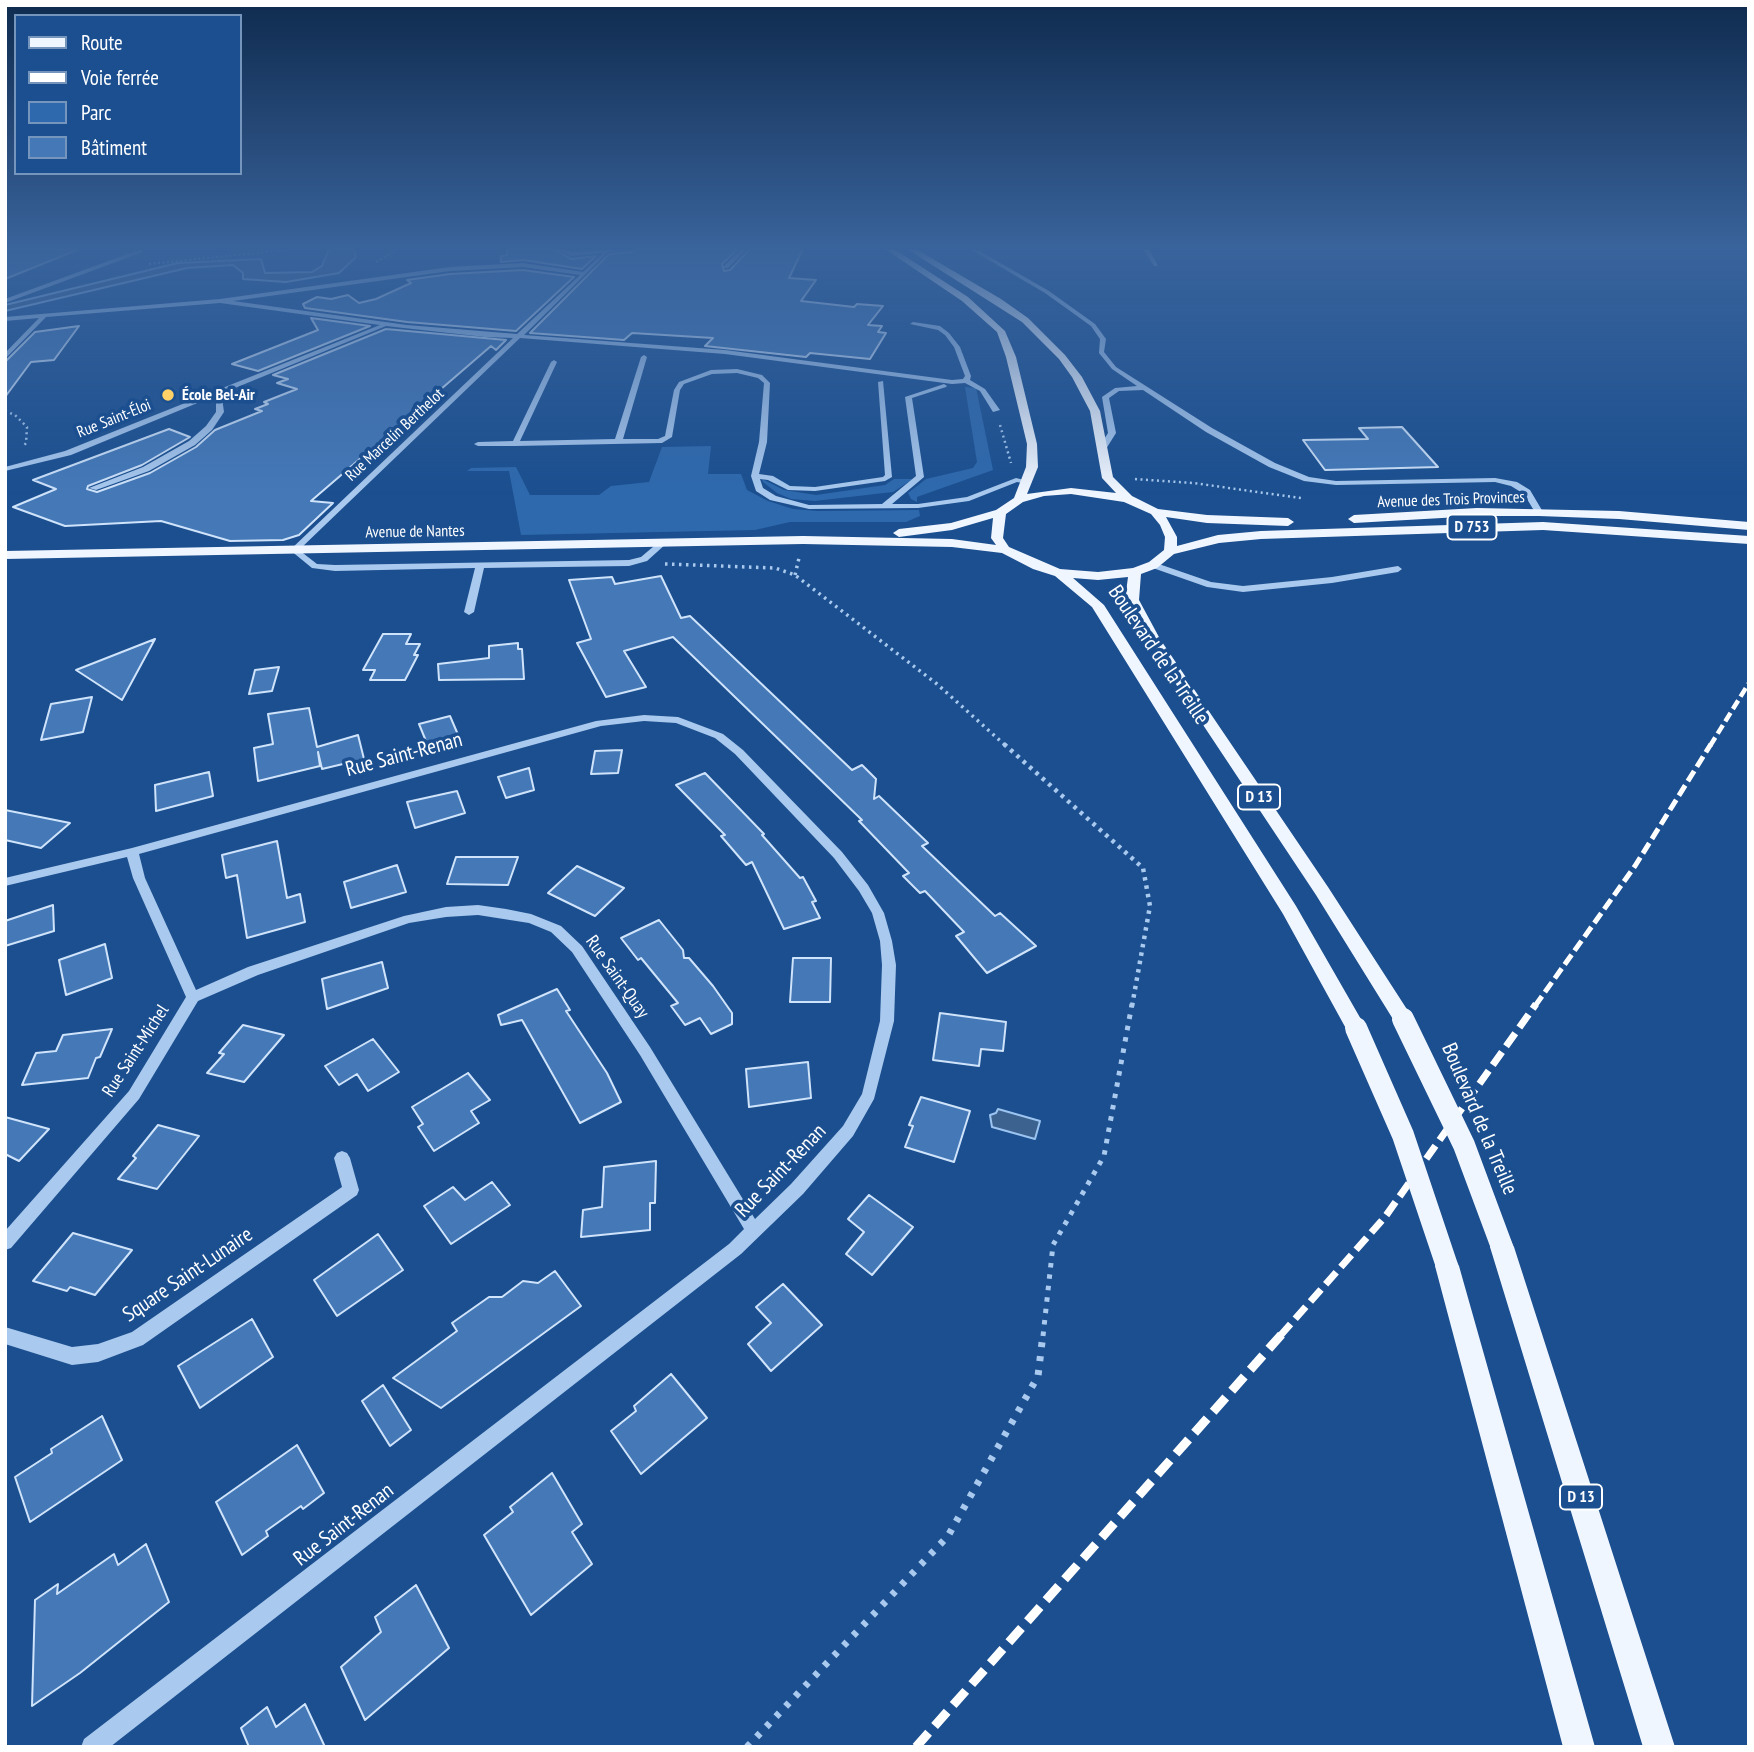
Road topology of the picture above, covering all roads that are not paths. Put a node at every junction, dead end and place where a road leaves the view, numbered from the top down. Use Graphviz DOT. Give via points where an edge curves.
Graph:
graph roads {
  1 [pos="30,331"];
  2 [pos="372,331"];
  3 [pos="450,331"];
  4 [pos="526,331"];
  5 [pos="943,331"];
  6 [pos="1001,331"];
  7 [pos="1036,331"];
  8 [pos="1097,331"];
  9 [pos="520,337"];
  10 [pos="5,357"];
  11 [pos="644,357"];
  12 [pos="555,362"];
  13 [pos="966,381"];
  14 [pos="881,382"];
  15 [pos="944,386"];
  16 [pos="1143,388"];
  17 [pos="212,395"];
  18 [pos="996,410"];
  19 [pos="618,442"];
  20 [pos="478,444"];
  21 [pos="514,444"];
  22 [pos="1103,447"];
  23 [pos="5,469"];
  24 [pos="755,476"];
  25 [pos="1028,482"];
  26 [pos="93,488"];
  27 [pos="1128,499"];
  28 [pos="1019,500"];
  29 [pos="884,506"];
  30 [pos="1000,512"];
  31 [pos="1155,512"];
  32 [pos="1539,512"];
  33 [pos="1749,526"];
  34 [pos="826,540"];
  35 [pos="1749,540"];
  36 [pos="663,543"];
  37 [pos="295,550"];
  38 [pos="1005,550"];
  39 [pos="1170,551"];
  40 [pos="5,555"];
  41 [pos="480,565"];
  42 [pos="1153,565"];
  43 [pos="1398,569"];
  44 [pos="1135,572"];
  45 [pos="1059,573"];
  46 [pos="469,612"];
  47 [pos="132,852"];
  48 [pos="5,882"];
  49 [pos="193,998"];
  50 [pos="342,1158"];
  51 [pos="754,1231"];
  52 [pos="5,1243"];
  53 [pos="5,1335"];
  54 [pos="92,1747"];
  55 [pos="1579,1747"];
  56 [pos="1659,1747"];
  1 -- 10 [label="street"];
  2 -- 17 [label="street, Rue Saint-Éloi"];
  3 -- 9 [label="street"];
  4 -- 9 [label="street, Rue Marcelin Berthelot"];
  5 -- 13 [label="street" via="957,347"];
  6 -- 25 [label="main road" via="1032,444"];
  7 -- 22 [label="main road" via="1077,377 1095,411"];
  8 -- 16 [label="street" via="1103,339 1101,352 1114,368"];
  9 -- 13 [label="street" via="714,351"];
  9 -- 37 [label="street, Rue Marcelin Berthelot"];
  11 -- 19 [label="street"];
  12 -- 21 [label="street"];
  13 -- 18 [label="street" via="983,390"];
  14 -- 24 [label="street" via="890,475 885,479 814,489 788,488"];
  15 -- 29 [label="street" via="908,397 920,477"];
  16 -- 22 [label="street" via="1117,389 1105,397 1112,433"];
  16 -- 32 [label="street" via="1272,465 1307,479 1336,483 1495,480 1527,492"];
  17 -- 23 [label="street, Rue Saint-Éloi" via="68,453"];
  17 -- 26 [label="street" via="219,398 220,412 192,443 146,469"];
  19 -- 21 [label="street"];
  19 -- 24 [label="street" via="668,437 683,381 711,372 749,372 767,383 763,442"];
  20 -- 21 [label="street"];
  22 -- 27 [label="main road" via="1108,478"];
  24 -- 29 [label="street" via="759,489 792,503"];
  25 -- 28 [label="main road"];
  25 -- 29 [label="street" via="1016,480 956,502"];
  27 -- 28 [label="main road" via="1071,491"];
  27 -- 31 [label="main road, Avenue des Trois Provinces"];
  28 -- 30 [label="main road, Avenue de Nantes"];
  30 -- 34 [label="main road, Avenue de Nantes" via="952,526"];
  30 -- 38 [label="main road" via="997,538"];
  31 -- 32 [label="main road, Avenue des Trois Provinces / D 753" via="1274,523"];
  31 -- 39 [label="main road" via="1171,537"];
  32 -- 33 [label="main road, Avenue des Trois Provinces / D 753"];
  34 -- 36 [label="main road, Avenue de Nantes"];
  34 -- 38 [label="main road, Avenue de Nantes" via="952,543"];
  35 -- 39 [label="main road, Avenue des Trois Provinces / D 753" via="1590,527 1489,526 1261,535 1218,539"];
  36 -- 37 [label="main road, Avenue de Nantes"];
  36 -- 41 [label="street" via="644,559 629,563"];
  37 -- 40 [label="main road, Avenue de Nantes"];
  37 -- 41 [label="street" via="315,566 335,568"];
  38 -- 45 [label="main road, Avenue de Nantes"];
  39 -- 42 [label="main road"];
  41 -- 46 [label="street"];
  42 -- 43 [label="street" via="1210,585 1243,589"];
  42 -- 44 [label="main road"];
  44 -- 45 [label="main road" via="1098,576"];
  44 -- 56 [label="main road, Boulevard de la Treille / D 13, bridge" via="1132,600 1153,639 1403,1019 1464,1145 1502,1247"];
  45 -- 55 [label="main road, Boulevard de la Treille / D 13, bridge" via="1097,606 1116,635 1296,921 1356,1028 1403,1135 1447,1266"];
  47 -- 48 [label="street, Rue Saint-Renan"];
  47 -- 49 [label="street, Rue Saint-Michel" via="139,878"];
  47 -- 51 [label="street, Rue Saint-Renan" via="600,723 678,720 719,736 761,773 864,888 878,913 889,965 887,1021 869,1095 822,1162"];
  49 -- 51 [label="street, Rue Saint-Quay" via="253,971 408,919 478,909 556,929 577,949 645,1051"];
  49 -- 52 [label="street, Rue Saint-Michel" via="134,1095"];
  50 -- 53 [label="street, Square Saint-Lunaire" via="351,1190 137,1339 98,1353 72,1356"];
  51 -- 54 [label="street, Rue Saint-Renan"];
}
